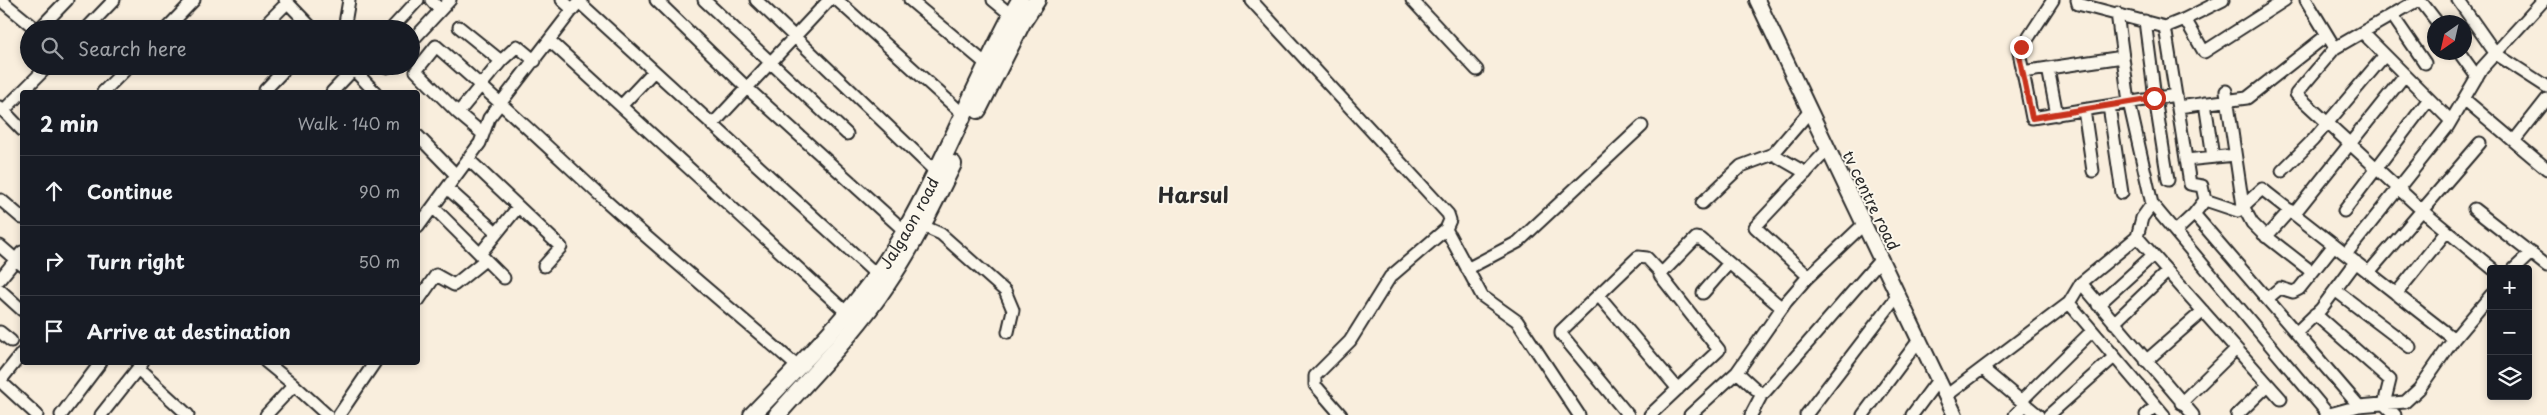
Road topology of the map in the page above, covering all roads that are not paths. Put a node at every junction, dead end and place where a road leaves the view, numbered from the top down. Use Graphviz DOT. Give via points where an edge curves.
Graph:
graph roads {
  1 [pos="114,0"];
  2 [pos="349,0"];
  3 [pos="360,0"];
  4 [pos="418,0"];
  5 [pos="431,0"];
  6 [pos="450,0"];
  7 [pos="562,0"];
  8 [pos="656,0"];
  9 [pos="704,0"];
  10 [pos="756,0"];
  11 [pos="829,0"];
  12 [pos="837,0"];
  13 [pos="910,0"];
  14 [pos="993,0"];
  15 [pos="1020,0"];
  16 [pos="1037,0"];
  17 [pos="1251,0"];
  18 [pos="1412,0"];
  19 [pos="1757,0"];
  20 [pos="2052,0"];
  21 [pos="2077,0"];
  22 [pos="2223,0"];
  23 [pos="2285,0"];
  24 [pos="2306,0"];
  25 [pos="2419,0"];
  26 [pos="2458,0"];
  27 [pos="2544,0"];
  28 [pos="190,1"];
  29 [pos="286,1"];
  30 [pos="60,2"];
  31 [pos="3,3"];
  32 [pos="577,4"];
  33 [pos="440,10"];
  34 [pos="347,12"];
  35 [pos="2117,13"];
  36 [pos="2392,15"];
  37 [pos="2431,15"];
  38 [pos="2185,19"];
  39 [pos="25,20"];
  40 [pos="45,20"];
  41 [pos="95,20"];
  42 [pos="174,20"];
  43 [pos="269,20"];
  44 [pos="304,20"];
  45 [pos="346,20"];
  46 [pos="399,20"];
  47 [pos="1017,20"];
  48 [pos="2146,21"];
  49 [pos="459,27"];
  50 [pos="2165,27"];
  51 [pos="420,32"];
  52 [pos="2363,32"];
  53 [pos="2327,35"];
  54 [pos="794,36"];
  55 [pos="550,41"];
  56 [pos="2336,48"];
  57 [pos="2496,54"];
  58 [pos="2385,56"];
  59 [pos="2123,57"];
  60 [pos="2465,60"];
  61 [pos="502,61"];
  62 [pos="535,61"];
  63 [pos="2426,62"];
  64 [pos="769,64"];
  65 [pos="420,66"];
  66 [pos="2048,68"];
  67 [pos="992,69"];
  68 [pos="1477,70"];
  69 [pos="654,71"];
  70 [pos="2022,72"];
  71 [pos="38,75"];
  72 [pos="120,75"];
  73 [pos="279,75"];
  74 [pos="345,75"];
  75 [pos="358,75"];
  76 [pos="420,75"];
  77 [pos="2404,76"];
  78 [pos="2477,77"];
  79 [pos="482,86"];
  80 [pos="2547,87"];
  81 [pos="747,88"];
  82 [pos="22,90"];
  83 [pos="105,90"];
  84 [pos="265,90"];
  85 [pos="334,90"];
  86 [pos="373,90"];
  87 [pos="20,92"];
  88 [pos="2176,95"];
  89 [pos="2227,95"];
  90 [pos="2154,98"];
  91 [pos="2429,99"];
  92 [pos="2464,99"];
  93 [pos="2547,100"];
  94 [pos="502,102"];
  95 [pos="2129,102"];
  96 [pos="2205,103"];
  97 [pos="621,106"];
  98 [pos="2109,106"];
  99 [pos="2178,107"];
  100 [pos="2,109"];
  101 [pos="2084,110"];
  102 [pos="1810,111"];
  103 [pos="458,113"];
  104 [pos="964,115"];
  105 [pos="2056,115"];
  106 [pos="2451,121"];
  107 [pos="2327,122"];
  108 [pos="712,125"];
  109 [pos="1642,126"];
  110 [pos="20,128"];
  111 [pos="483,134"];
  112 [pos="847,134"];
  113 [pos="420,138"];
  114 [pos="2514,141"];
  115 [pos="2480,143"];
  116 [pos="2350,144"];
  117 [pos="1828,149"];
  118 [pos="1773,154"];
  119 [pos="2236,155"];
  120 [pos="2213,157"];
  121 [pos="468,159"];
  122 [pos="2186,160"];
  123 [pos="2377,169"];
  124 [pos="2547,169"];
  125 [pos="2282,171"];
  126 [pos="936,172"];
  127 [pos="1806,172"];
  128 [pos="2093,172"];
  129 [pos="456,175"];
  130 [pos="2168,180"];
  131 [pos="447,188"];
  132 [pos="2398,188"];
  133 [pos="2122,193"];
  134 [pos="0,200"];
  135 [pos="2205,200"];
  136 [pos="1702,203"];
  137 [pos="2152,204"];
  138 [pos="518,206"];
  139 [pos="2243,206"];
  140 [pos="433,207"];
  141 [pos="2474,208"];
  142 [pos="2422,210"];
  143 [pos="2344,211"];
  144 [pos="2292,212"];
  145 [pos="2194,214"];
  146 [pos="20,216"];
  147 [pos="420,224"];
  148 [pos="1864,224"];
  149 [pos="1446,229"];
  150 [pos="2176,231"];
  151 [pos="2447,231"];
  152 [pos="497,233"];
  153 [pos="914,233"];
  154 [pos="2266,236"];
  155 [pos="2137,238"];
  156 [pos="2334,245"];
  157 [pos="0,246"];
  158 [pos="2531,253"];
  159 [pos="2346,254"];
  160 [pos="2152,256"];
  161 [pos="483,257"];
  162 [pos="20,259"];
  163 [pos="1881,259"];
  164 [pos="2356,262"];
  165 [pos="1729,263"];
  166 [pos="2488,265"];
  167 [pos="2518,265"];
  168 [pos="544,266"];
  169 [pos="2547,266"];
  170 [pos="1468,269"];
  171 [pos="2167,272"];
  172 [pos="2312,272"];
  173 [pos="2369,272"];
  174 [pos="1661,273"];
  175 [pos="877,276"];
  176 [pos="1808,276"];
  177 [pos="504,278"];
  178 [pos="0,279"];
  179 [pos="2080,283"];
  180 [pos="0,290"];
  181 [pos="2335,290"];
  182 [pos="1703,293"];
  183 [pos="2396,294"];
  184 [pos="1898,295"];
  185 [pos="1599,296"];
  186 [pos="2268,298"];
  187 [pos="420,299"];
  188 [pos="2487,300"];
  189 [pos="2069,303"];
  190 [pos="2098,305"];
  191 [pos="20,308"];
  192 [pos="1782,308"];
  193 [pos="2203,311"];
  194 [pos="846,312"];
  195 [pos="2315,314"];
  196 [pos="2114,323"];
  197 [pos="2092,331"];
  198 [pos="0,332"];
  199 [pos="1008,332"];
  200 [pos="2297,332"];
  201 [pos="2454,339"];
  202 [pos="1919,340"];
  203 [pos="11,341"];
  204 [pos="2410,346"];
  205 [pos="2236,349"];
  206 [pos="20,356"];
  207 [pos="2114,356"];
  208 [pos="2146,361"];
  209 [pos="99,365"];
  210 [pos="270,365"];
  211 [pos="373,365"];
  212 [pos="140,366"];
  213 [pos="798,367"];
  214 [pos="1982,369"];
  215 [pos="1737,372"];
  216 [pos="1938,380"];
  217 [pos="0,381"];
  218 [pos="294,385"];
  219 [pos="2268,385"];
  220 [pos="1678,388"];
  221 [pos="1762,394"];
  222 [pos="1946,396"];
  223 [pos="2281,400"];
  224 [pos="2023,403"];
  225 [pos="2181,403"];
  226 [pos="2384,404"];
  227 [pos="2359,406"];
  228 [pos="2160,410"];
  229 [pos="2349,413"];
  230 [pos="2327,414"];
  231 [pos="37,415"];
  232 [pos="61,415"];
  233 [pos="101,415"];
  234 [pos="188,415"];
  235 [pos="266,415"];
  236 [pos="327,415"];
  237 [pos="339,415"];
  238 [pos="752,415"];
  239 [pos="777,415"];
  240 [pos="1341,415"];
  241 [pos="1579,415"];
  242 [pos="1628,415"];
  243 [pos="1650,415"];
  244 [pos="1690,415"];
  245 [pos="1751,415"];
  246 [pos="1806,415"];
  247 [pos="1863,415"];
  248 [pos="1912,415"];
  249 [pos="1954,415"];
  250 [pos="2014,415"];
  251 [pos="2038,415"];
  252 [pos="2049,415"];
  253 [pos="2146,415"];
  254 [pos="2193,415"];
  255 [pos="2237,415"];
  256 [pos="2396,415"];
  1 -- 41 [label="street"];
  2 -- 34 [label="street"];
  3 -- 34 [label="street"];
  4 -- 46 [label="street"];
  5 -- 33 [label="street"];
  6 -- 33 [label="street"];
  7 -- 32 [label="street"];
  8 -- 81 [label="street"];
  9 -- 64 [label="street"];
  10 -- 54 [label="street"];
  11 -- 54 [label="street"];
  12 -- 104 [label="street"];
  13 -- 67 [label="street"];
  14 -- 47 [label="street"];
  15 -- 47 [label="highway, Jalgaon road"];
  16 -- 47 [label="highway, Jalgaon road"];
  17 -- 149 [label="street" via="1448,214 1450,220"];
  18 -- 68 [label="street"];
  19 -- 102 [label="main road, tv centre road"];
  20 -- 70 [label="street" via="2021,47"];
  21 -- 35 [label="street" via="2078,4"];
  22 -- 38 [label="street"];
  23 -- 38 [label="street" via="2204,52"];
  24 -- 53 [label="street"];
  25 -- 36 [label="street"];
  25 -- 37 [label="street"];
  26 -- 57 [label="street"];
  27 -- 57 [label="street"];
  28 -- 42 [label="street"];
  29 -- 43 [label="street"];
  29 -- 44 [label="street"];
  30 -- 40 [label="street"];
  31 -- 39 [label="street"];
  32 -- 55 [label="street"];
  32 -- 69 [label="street"];
  33 -- 51 [label="street"];
  34 -- 45 [label="street"];
  35 -- 48 [label="street"];
  35 -- 59 [label="street"];
  36 -- 52 [label="street"];
  36 -- 63 [label="street"];
  38 -- 50 [label="street"];
  47 -- 67 [label="highway, Jalgaon road"];
  48 -- 50 [label="street"];
  48 -- 90 [label="street"];
  49 -- 61 [label="street"];
  50 -- 88 [label="street"];
  52 -- 56 [label="street"];
  52 -- 58 [label="street"];
  53 -- 56 [label="street"];
  53 -- 89 [label="street" via="2247,98"];
  54 -- 64 [label="street"];
  54 -- 126 [label="street"];
  55 -- 62 [label="street"];
  55 -- 97 [label="street"];
  56 -- 107 [label="street" via="2296,94"];
  57 -- 78 [label="street"];
  57 -- 80 [label="street"];
  58 -- 77 [label="street"];
  58 -- 107 [label="street"];
  59 -- 66 [label="street"];
  59 -- 95 [label="street"];
  60 -- 78 [label="street"];
  61 -- 62 [label="street" via="517,46"];
  61 -- 79 [label="street"];
  62 -- 94 [label="street"];
  64 -- 81 [label="street"];
  64 -- 112 [label="street"];
  65 -- 79 [label="street" via="436,46"];
  66 -- 70 [label="street"];
  66 -- 105 [label="street"];
  67 -- 104 [label="highway, Jalgaon road"];
  67 -- 153 [label="highway, Jalgaon road"];
  69 -- 97 [label="street"];
  69 -- 108 [label="street"];
  70 -- 105 [label="street" via="2032,118"];
  71 -- 82 [label="street"];
  72 -- 83 [label="street"];
  73 -- 84 [label="street"];
  74 -- 85 [label="street"];
  75 -- 86 [label="street"];
  76 -- 103 [label="street"];
  77 -- 91 [label="street"];
  77 -- 116 [label="street"];
  78 -- 92 [label="street"];
  79 -- 94 [label="street"];
  79 -- 103 [label="street"];
  81 -- 108 [label="street"];
  81 -- 153 [label="street"];
  87 -- 100 [label="street"];
  88 -- 90 [label="street"];
  88 -- 99 [label="street"];
  89 -- 96 [label="street"];
  89 -- 119 [label="street"];
  90 -- 95 [label="street"];
  90 -- 130 [label="street"];
  91 -- 106 [label="street"];
  91 -- 123 [label="street"];
  92 -- 106 [label="street"];
  92 -- 114 [label="street"];
  93 -- 114 [label="street"];
  94 -- 111 [label="street" via="489,118"];
  94 -- 213 [label="street" via="606,200"];
  95 -- 98 [label="street"];
  95 -- 137 [label="street"];
  96 -- 99 [label="street"];
  96 -- 120 [label="street"];
  97 -- 194 [label="street"];
  98 -- 101 [label="street"];
  98 -- 133 [label="street"];
  99 -- 122 [label="street"];
  100 -- 110 [label="street"];
  101 -- 105 [label="street"];
  101 -- 128 [label="street"];
  102 -- 117 [label="main road, tv centre road"];
  102 -- 118 [label="street"];
  103 -- 111 [label="street"];
  104 -- 126 [label="highway, Jalgaon road"];
  106 -- 132 [label="street"];
  107 -- 116 [label="street"];
  107 -- 125 [label="street"];
  108 -- 175 [label="street"];
  109 -- 170 [label="street" via="1518,242"];
  111 -- 121 [label="street"];
  113 -- 129 [label="street"];
  114 -- 124 [label="street"];
  115 -- 142 [label="street"];
  116 -- 123 [label="street"];
  116 -- 144 [label="street"];
  117 -- 127 [label="street"];
  117 -- 148 [label="main road, tv centre road"];
  118 -- 127 [label="street"];
  118 -- 136 [label="street" via="1741,166"];
  119 -- 120 [label="street"];
  119 -- 139 [label="street"];
  120 -- 122 [label="street"];
  121 -- 129 [label="street"];
  121 -- 138 [label="street"];
  122 -- 135 [label="street" via="2190,184 2202,186"];
  123 -- 132 [label="street"];
  123 -- 143 [label="street"];
  126 -- 153 [label="highway, Jalgaon road"];
  127 -- 176 [label="street" via="1755,227"];
  129 -- 131 [label="street"];
  131 -- 140 [label="street"];
  131 -- 152 [label="street"];
  132 -- 142 [label="street"];
  132 -- 159 [label="street"];
  134 -- 146 [label="street"];
  135 -- 139 [label="street" via="2238,211"];
  135 -- 145 [label="street"];
  137 -- 150 [label="street"];
  137 -- 155 [label="street" via="2142,218"];
  138 -- 152 [label="street"];
  138 -- 168 [label="street" via="561,247"];
  139 -- 144 [label="street" via="2262,189"];
  139 -- 154 [label="street" via="2252,223"];
  140 -- 147 [label="street"];
  140 -- 161 [label="street"];
  141 -- 158 [label="street"];
  142 -- 151 [label="street"];
  142 -- 173 [label="street"];
  144 -- 154 [label="street"];
  144 -- 156 [label="street"];
  145 -- 150 [label="street"];
  145 -- 186 [label="street"];
  148 -- 163 [label="main road, tv centre road"];
  148 -- 176 [label="street"];
  149 -- 170 [label="street"];
  149 -- 240 [label="street" via="1390,277 1350,341 1315,376 1315,385"];
  150 -- 230 [label="street"];
  151 -- 166 [label="street"];
  151 -- 183 [label="street"];
  152 -- 161 [label="street"];
  153 -- 175 [label="highway, Jalgaon road"];
  153 -- 199 [label="street" via="940,234 1005,291 1013,310"];
  153 -- 239 [label="highway, Jalgaon road" via="887,285"];
  154 -- 172 [label="street"];
  155 -- 160 [label="street"];
  155 -- 179 [label="street"];
  156 -- 159 [label="street"];
  156 -- 172 [label="street"];
  157 -- 162 [label="street"];
  158 -- 167 [label="street"];
  158 -- 169 [label="street"];
  159 -- 164 [label="street"];
  160 -- 171 [label="street"];
  160 -- 190 [label="street"];
  161 -- 177 [label="street"];
  161 -- 187 [label="street" via="454,285 436,275"];
  162 -- 178 [label="street"];
  163 -- 184 [label="main road, tv centre road"];
  163 -- 221 [label="street"];
  164 -- 173 [label="street"];
  164 -- 181 [label="street"];
  165 -- 174 [label="street" via="1696,238"];
  165 -- 182 [label="street"];
  165 -- 192 [label="street"];
  170 -- 241 [label="street" via="1482,296 1517,321"];
  171 -- 193 [label="street"];
  171 -- 196 [label="street"];
  172 -- 186 [label="street" via="2296,291 2280,288"];
  173 -- 183 [label="street"];
  174 -- 185 [label="street" via="1647,258 1640,256"];
  174 -- 220 [label="street" via="1719,350"];
  175 -- 194 [label="highway, Jalgaon road"];
  176 -- 192 [label="street"];
  179 -- 189 [label="street"];
  179 -- 190 [label="street"];
  180 -- 191 [label="street"];
  181 -- 195 [label="street"];
  181 -- 204 [label="street"];
  183 -- 201 [label="street"];
  184 -- 202 [label="main road, tv centre road"];
  184 -- 246 [label="street"];
  185 -- 220 [label="street"];
  185 -- 242 [label="street" via="1563,328 1561,334"];
  186 -- 200 [label="street"];
  188 -- 201 [label="street"];
  189 -- 197 [label="street"];
  189 -- 214 [label="street"];
  190 -- 196 [label="street"];
  192 -- 215 [label="street"];
  193 -- 205 [label="street"];
  193 -- 208 [label="street"];
  194 -- 213 [label="highway, Jalgaon road"];
  195 -- 200 [label="street"];
  195 -- 226 [label="street" via="2390,380"];
  196 -- 208 [label="street"];
  197 -- 207 [label="street"];
  197 -- 224 [label="street"];
  198 -- 203 [label="street"];
  200 -- 227 [label="street"];
  201 -- 226 [label="street" via="2419,389 2405,402"];
  202 -- 216 [label="main road, tv centre road"];
  202 -- 247 [label="street"];
  205 -- 219 [label="street"];
  205 -- 225 [label="street"];
  206 -- 217 [label="street"];
  207 -- 228 [label="street"];
  207 -- 252 [label="street"];
  208 -- 225 [label="street"];
  209 -- 232 [label="street"];
  210 -- 218 [label="street"];
  211 -- 237 [label="street"];
  212 -- 233 [label="street"];
  212 -- 234 [label="street"];
  213 -- 238 [label="highway, Jalgaon road"];
  214 -- 222 [label="street"];
  214 -- 224 [label="street"];
  215 -- 221 [label="street"];
  215 -- 244 [label="street"];
  216 -- 222 [label="main road, tv centre road"];
  216 -- 248 [label="street"];
  217 -- 231 [label="street"];
  218 -- 235 [label="street"];
  218 -- 236 [label="street"];
  219 -- 223 [label="street"];
  219 -- 255 [label="street"];
  220 -- 243 [label="street"];
  221 -- 245 [label="street"];
  222 -- 249 [label="main road, tv centre road"];
  224 -- 250 [label="street"];
  224 -- 251 [label="street"];
  225 -- 254 [label="street"];
  226 -- 227 [label="street"];
  226 -- 256 [label="street"];
  227 -- 229 [label="street"];
  228 -- 253 [label="street"];
  229 -- 230 [label="street"];
}
